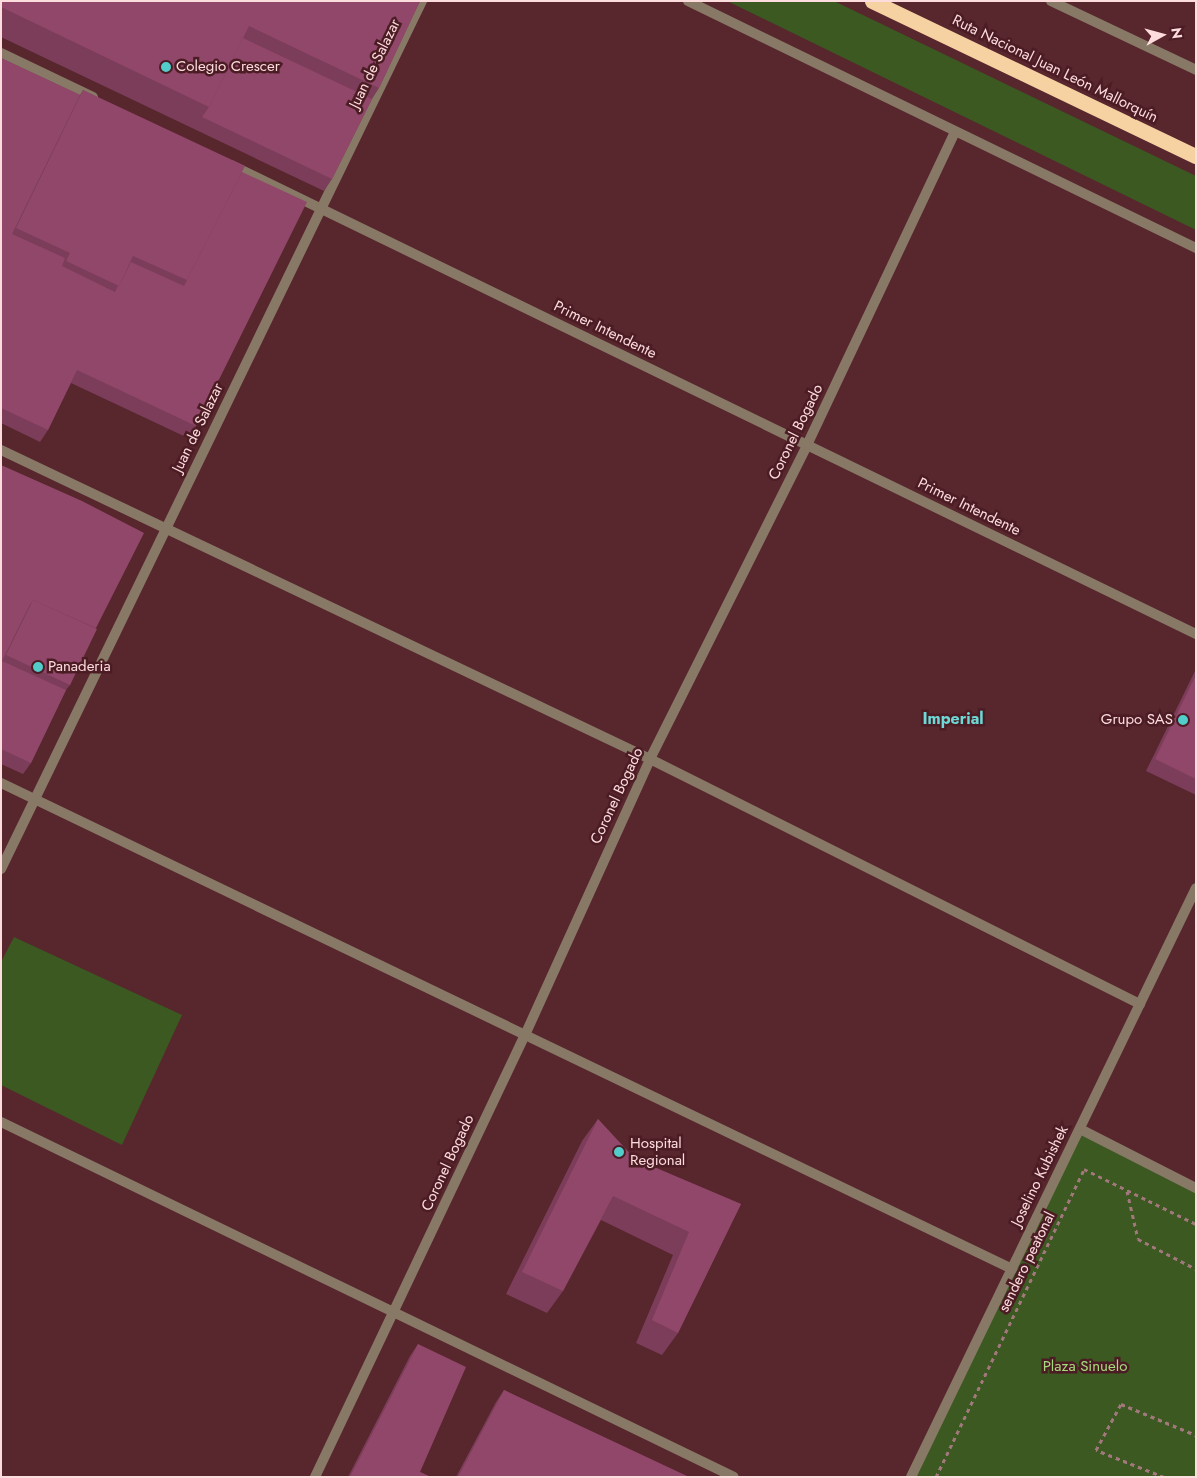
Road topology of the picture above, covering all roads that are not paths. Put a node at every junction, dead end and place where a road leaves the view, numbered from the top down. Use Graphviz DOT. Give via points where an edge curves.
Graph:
graph roads {
  1 [pos="422,1"];
  2 [pos="688,1"];
  3 [pos="872,1"];
  4 [pos="1051,1"];
  5 [pos="1,53"];
  6 [pos="1196,70"];
  7 [pos="99,101"];
  8 [pos="955,132"];
  9 [pos="1196,156"];
  10 [pos="224,161"];
  11 [pos="322,209"];
  12 [pos="1196,248"];
  13 [pos="807,445"];
  14 [pos="1,450"];
  15 [pos="166,529"];
  16 [pos="1196,634"];
  17 [pos="650,759"];
  18 [pos="1,783"];
  19 [pos="35,799"];
  20 [pos="1,869"];
  21 [pos="1196,888"];
  22 [pos="1140,1004"];
  23 [pos="526,1035"];
  24 [pos="1,1122"];
  25 [pos="1080,1129"];
  26 [pos="1196,1188"];
  27 [pos="1012,1269"];
  28 [pos="394,1311"];
  29 [pos="315,1477"];
  30 [pos="734,1477"];
  31 [pos="911,1477"];
  1 -- 11 [label="street, Juan de Salazar"];
  2 -- 8 [label="street"];
  3 -- 9 [label="highway, Ruta Nacional Juan León Mallorquín"];
  4 -- 6 [label="street"];
  5 -- 7 [label="street"];
  8 -- 12 [label="street"];
  8 -- 13 [label="street, Coronel Bogado"];
  10 -- 11 [label="street, Primer Intendente"];
  11 -- 13 [label="street, Primer Intendente"];
  11 -- 15 [label="street, Juan de Salazar"];
  13 -- 16 [label="street, Primer Intendente"];
  13 -- 17 [label="street, Coronel Bogado"];
  14 -- 15 [label="street"];
  15 -- 17 [label="street"];
  15 -- 19 [label="street, Juan de Salazar"];
  17 -- 22 [label="street"];
  17 -- 23 [label="street, Coronel Bogado"];
  18 -- 19 [label="street"];
  19 -- 20 [label="street, Juan de Salazar"];
  19 -- 23 [label="street"];
  21 -- 22 [label="street, Joselino Kubishek"];
  22 -- 25 [label="street, Joselino Kubishek"];
  23 -- 27 [label="street"];
  23 -- 28 [label="street, Coronel Bogado"];
  24 -- 28 [label="street"];
  25 -- 26 [label="street"];
  25 -- 27 [label="street, Joselino Kubishek"];
  27 -- 31 [label="street, Joselino Kubishek"];
  28 -- 29 [label="street, Coronel Bogado"];
  28 -- 30 [label="street"];
}
